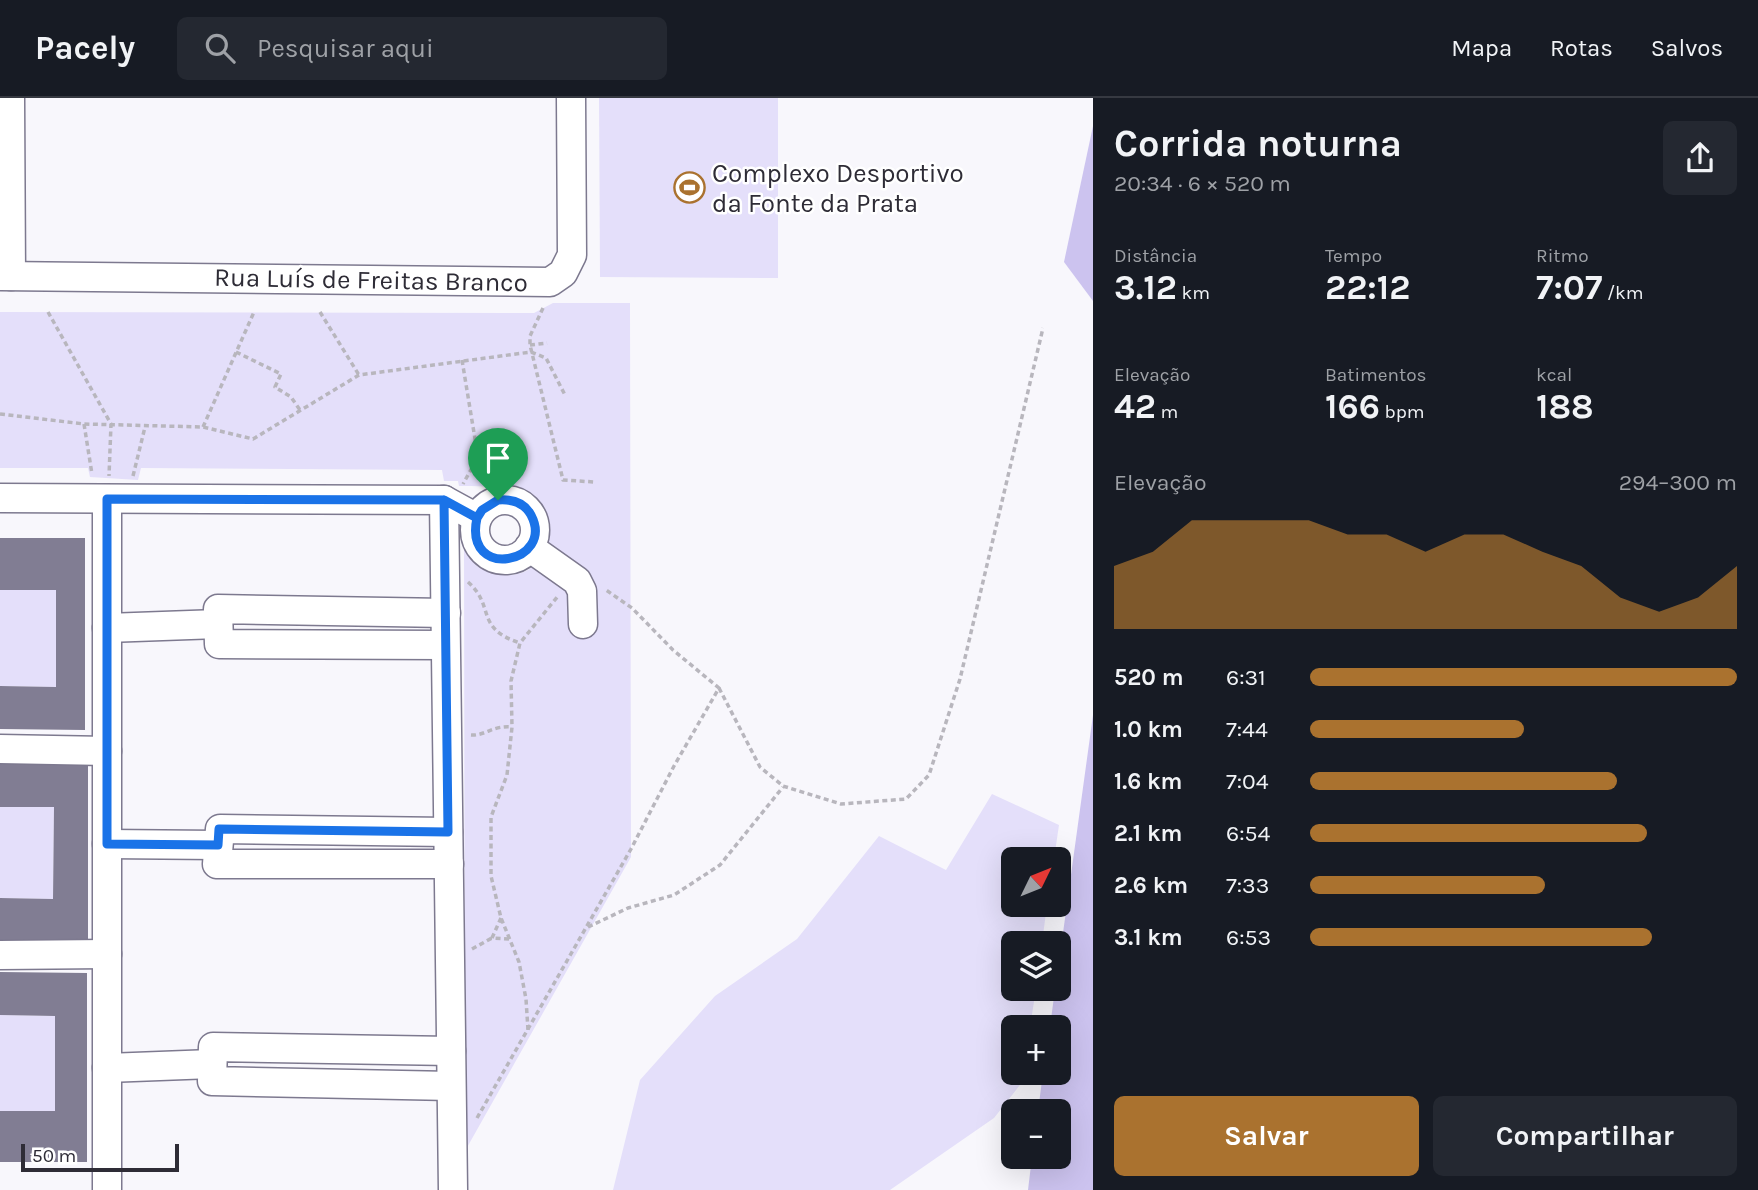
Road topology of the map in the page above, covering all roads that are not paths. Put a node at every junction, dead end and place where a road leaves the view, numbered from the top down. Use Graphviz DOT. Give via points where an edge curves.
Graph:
graph roads {
  1 [pos="10,98"];
  2 [pos="571,98"];
  3 [pos="5,276"];
  4 [pos="103,485"];
  5 [pos="453,493"];
  6 [pos="0,498"];
  7 [pos="477,518"];
  8 [pos="529,547"];
  9 [pos="446,613"];
  10 [pos="218,624"];
  11 [pos="583,624"];
  12 [pos="107,628"];
  13 [pos="446,645"];
  14 [pos="0,749"];
  15 [pos="107,751"];
  16 [pos="448,832"];
  17 [pos="107,844"];
  18 [pos="218,845"];
  19 [pos="449,864"];
  20 [pos="107,954"];
  21 [pos="0,955"];
  22 [pos="451,1051"];
  23 [pos="212,1064"];
  24 [pos="107,1068"];
  25 [pos="451,1086"];
  26 [pos="107,1190"];
  27 [pos="453,1190"];
  1 -- 3 [label="street"];
  2 -- 3 [label="street, Rua Luís de Freitas Branco" via="572,255 562,274 550,282"];
  4 -- 5 [label="street"];
  4 -- 6 [label="street"];
  4 -- 12 [label="street"];
  5 -- 7 [label="street"];
  5 -- 9 [label="street"];
  7 -- 8 [label="street" via="476,538 487,555 506,560"];
  7 -- 8 [label="street" via="498,500 518,502 535,525"];
  8 -- 11 [label="street" via="577,581 582,591"];
  9 -- 10 [label="street" via="218,609"];
  9 -- 13 [label="street"];
  10 -- 12 [label="street"];
  10 -- 13 [label="street" via="219,644"];
  12 -- 15 [label="street"];
  13 -- 16 [label="street"];
  14 -- 15 [label="street"];
  15 -- 17 [label="street"];
  16 -- 18 [label="street" via="219,829"];
  16 -- 19 [label="street"];
  17 -- 18 [label="street"];
  17 -- 20 [label="street"];
  18 -- 19 [label="street" via="217,864"];
  19 -- 22 [label="street"];
  20 -- 21 [label="street"];
  20 -- 24 [label="street"];
  22 -- 23 [label="street" via="213,1046"];
  22 -- 25 [label="street"];
  23 -- 24 [label="street"];
  23 -- 25 [label="street" via="212,1081"];
  24 -- 26 [label="street"];
  25 -- 27 [label="street"];
}
